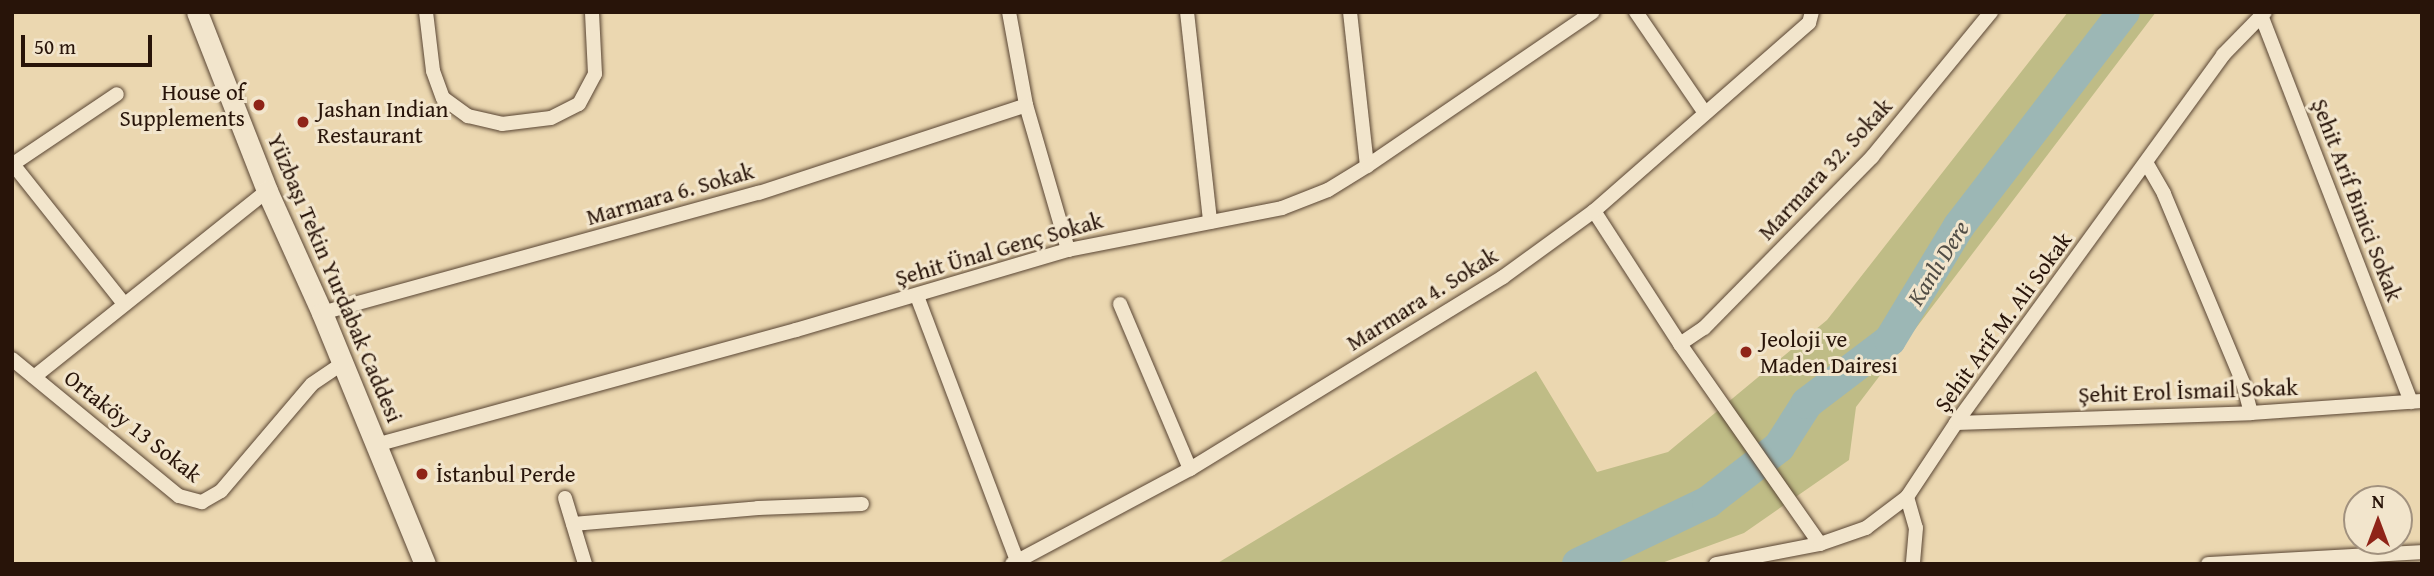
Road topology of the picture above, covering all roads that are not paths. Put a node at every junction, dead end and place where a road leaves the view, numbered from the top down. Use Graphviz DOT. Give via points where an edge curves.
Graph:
graph roads {
  1 [pos="197,12"];
  2 [pos="426,12"];
  3 [pos="592,12"];
  4 [pos="1009,12"];
  5 [pos="1186,12"];
  6 [pos="1350,12"];
  7 [pos="1593,12"];
  8 [pos="1636,12"];
  9 [pos="1812,12"];
  10 [pos="1991,12"];
  11 [pos="2263,14"];
  12 [pos="117,94"];
  13 [pos="1026,105"];
  14 [pos="1705,113"];
  15 [pos="13,163"];
  16 [pos="2147,164"];
  17 [pos="1367,166"];
  18 [pos="267,191"];
  19 [pos="1594,211"];
  20 [pos="1210,222"];
  21 [pos="1068,250"];
  22 [pos="917,296"];
  23 [pos="124,304"];
  24 [pos="1120,304"];
  25 [pos="322,313"];
  26 [pos="1681,344"];
  27 [pos="12,359"];
  28 [pos="343,363"];
  29 [pos="34,377"];
  30 [pos="2416,402"];
  31 [pos="2251,413"];
  32 [pos="1956,423"];
  33 [pos="376,446"];
  34 [pos="1191,468"];
  35 [pos="1907,497"];
  36 [pos="565,498"];
  37 [pos="862,504"];
  38 [pos="573,524"];
  39 [pos="1820,544"];
  40 [pos="2422,552"];
  41 [pos="1015,563"];
  42 [pos="425,564"];
  43 [pos="585,564"];
  44 [pos="1716,564"];
  45 [pos="1913,564"];
  46 [pos="2208,564"];
  1 -- 18 [label="main road, Yüzbaşı Tekin Yurdabak Caddesi"];
  2 -- 3 [label="street" via="433,71 443,98 467,116 502,124 561,115 579,104 596,62"];
  4 -- 13 [label="street"];
  5 -- 20 [label="street"];
  6 -- 17 [label="street"];
  7 -- 17 [label="street, Şehit Ünal Genç Sokak"];
  8 -- 14 [label="street"];
  9 -- 14 [label="street, Marmara 4. Sokak" via="1809,23"];
  10 -- 26 [label="street, Marmara 32. Sokak" via="1872,157 1704,328"];
  11 -- 16 [label="street, Şehit Arif M. Ali Sokak" via="2223,55"];
  11 -- 30 [label="street, Şehit Arif Binici Sokak"];
  12 -- 15 [label="street"];
  13 -- 21 [label="street"];
  13 -- 25 [label="street, Marmara 6. Sokak" via="734,200"];
  14 -- 19 [label="street, Marmara 4. Sokak"];
  15 -- 23 [label="street"];
  16 -- 31 [label="street" via="2164,194 2243,383"];
  16 -- 32 [label="street, Şehit Arif M. Ali Sokak"];
  17 -- 20 [label="street, Şehit Ünal Genç Sokak" via="1328,190 1282,208"];
  18 -- 23 [label="street"];
  18 -- 25 [label="main road, Yüzbaşı Tekin Yurdabak Caddesi"];
  19 -- 26 [label="street"];
  19 -- 34 [label="street, Marmara 4. Sokak" via="1503,277"];
  20 -- 21 [label="street, Şehit Ünal Genç Sokak"];
  21 -- 22 [label="street, Şehit Ünal Genç Sokak"];
  22 -- 33 [label="street, Şehit Ünal Genç Sokak"];
  22 -- 41 [label="street"];
  23 -- 29 [label="street"];
  24 -- 34 [label="street"];
  25 -- 28 [label="main road, Yüzbaşı Tekin Yurdabak Caddesi"];
  26 -- 39 [label="street"];
  27 -- 29 [label="street, Ortaköy 13 Sokak"];
  28 -- 29 [label="street, Ortaköy 13 Sokak" via="312,384 221,491 202,502 179,496"];
  28 -- 33 [label="main road, Yüzbaşı Tekin Yurdabak Caddesi"];
  30 -- 31 [label="street, Şehit Erol İsmail Sokak"];
  31 -- 32 [label="street, Şehit Erol İsmail Sokak"];
  32 -- 35 [label="street, Şehit Arif M. Ali Sokak"];
  33 -- 42 [label="main road, Yüzbaşı Tekin Yurdabak Caddesi"];
  34 -- 41 [label="street, Marmara 4. Sokak"];
  35 -- 39 [label="street, Şehit Arif M. Ali Sokak" via="1866,528"];
  35 -- 45 [label="street" via="1916,528"];
  36 -- 38 [label="street"];
  37 -- 38 [label="street"];
  38 -- 43 [label="street"];
  39 -- 44 [label="street, Şehit Arif M. Ali Sokak"];
  40 -- 46 [label="street"];
}
